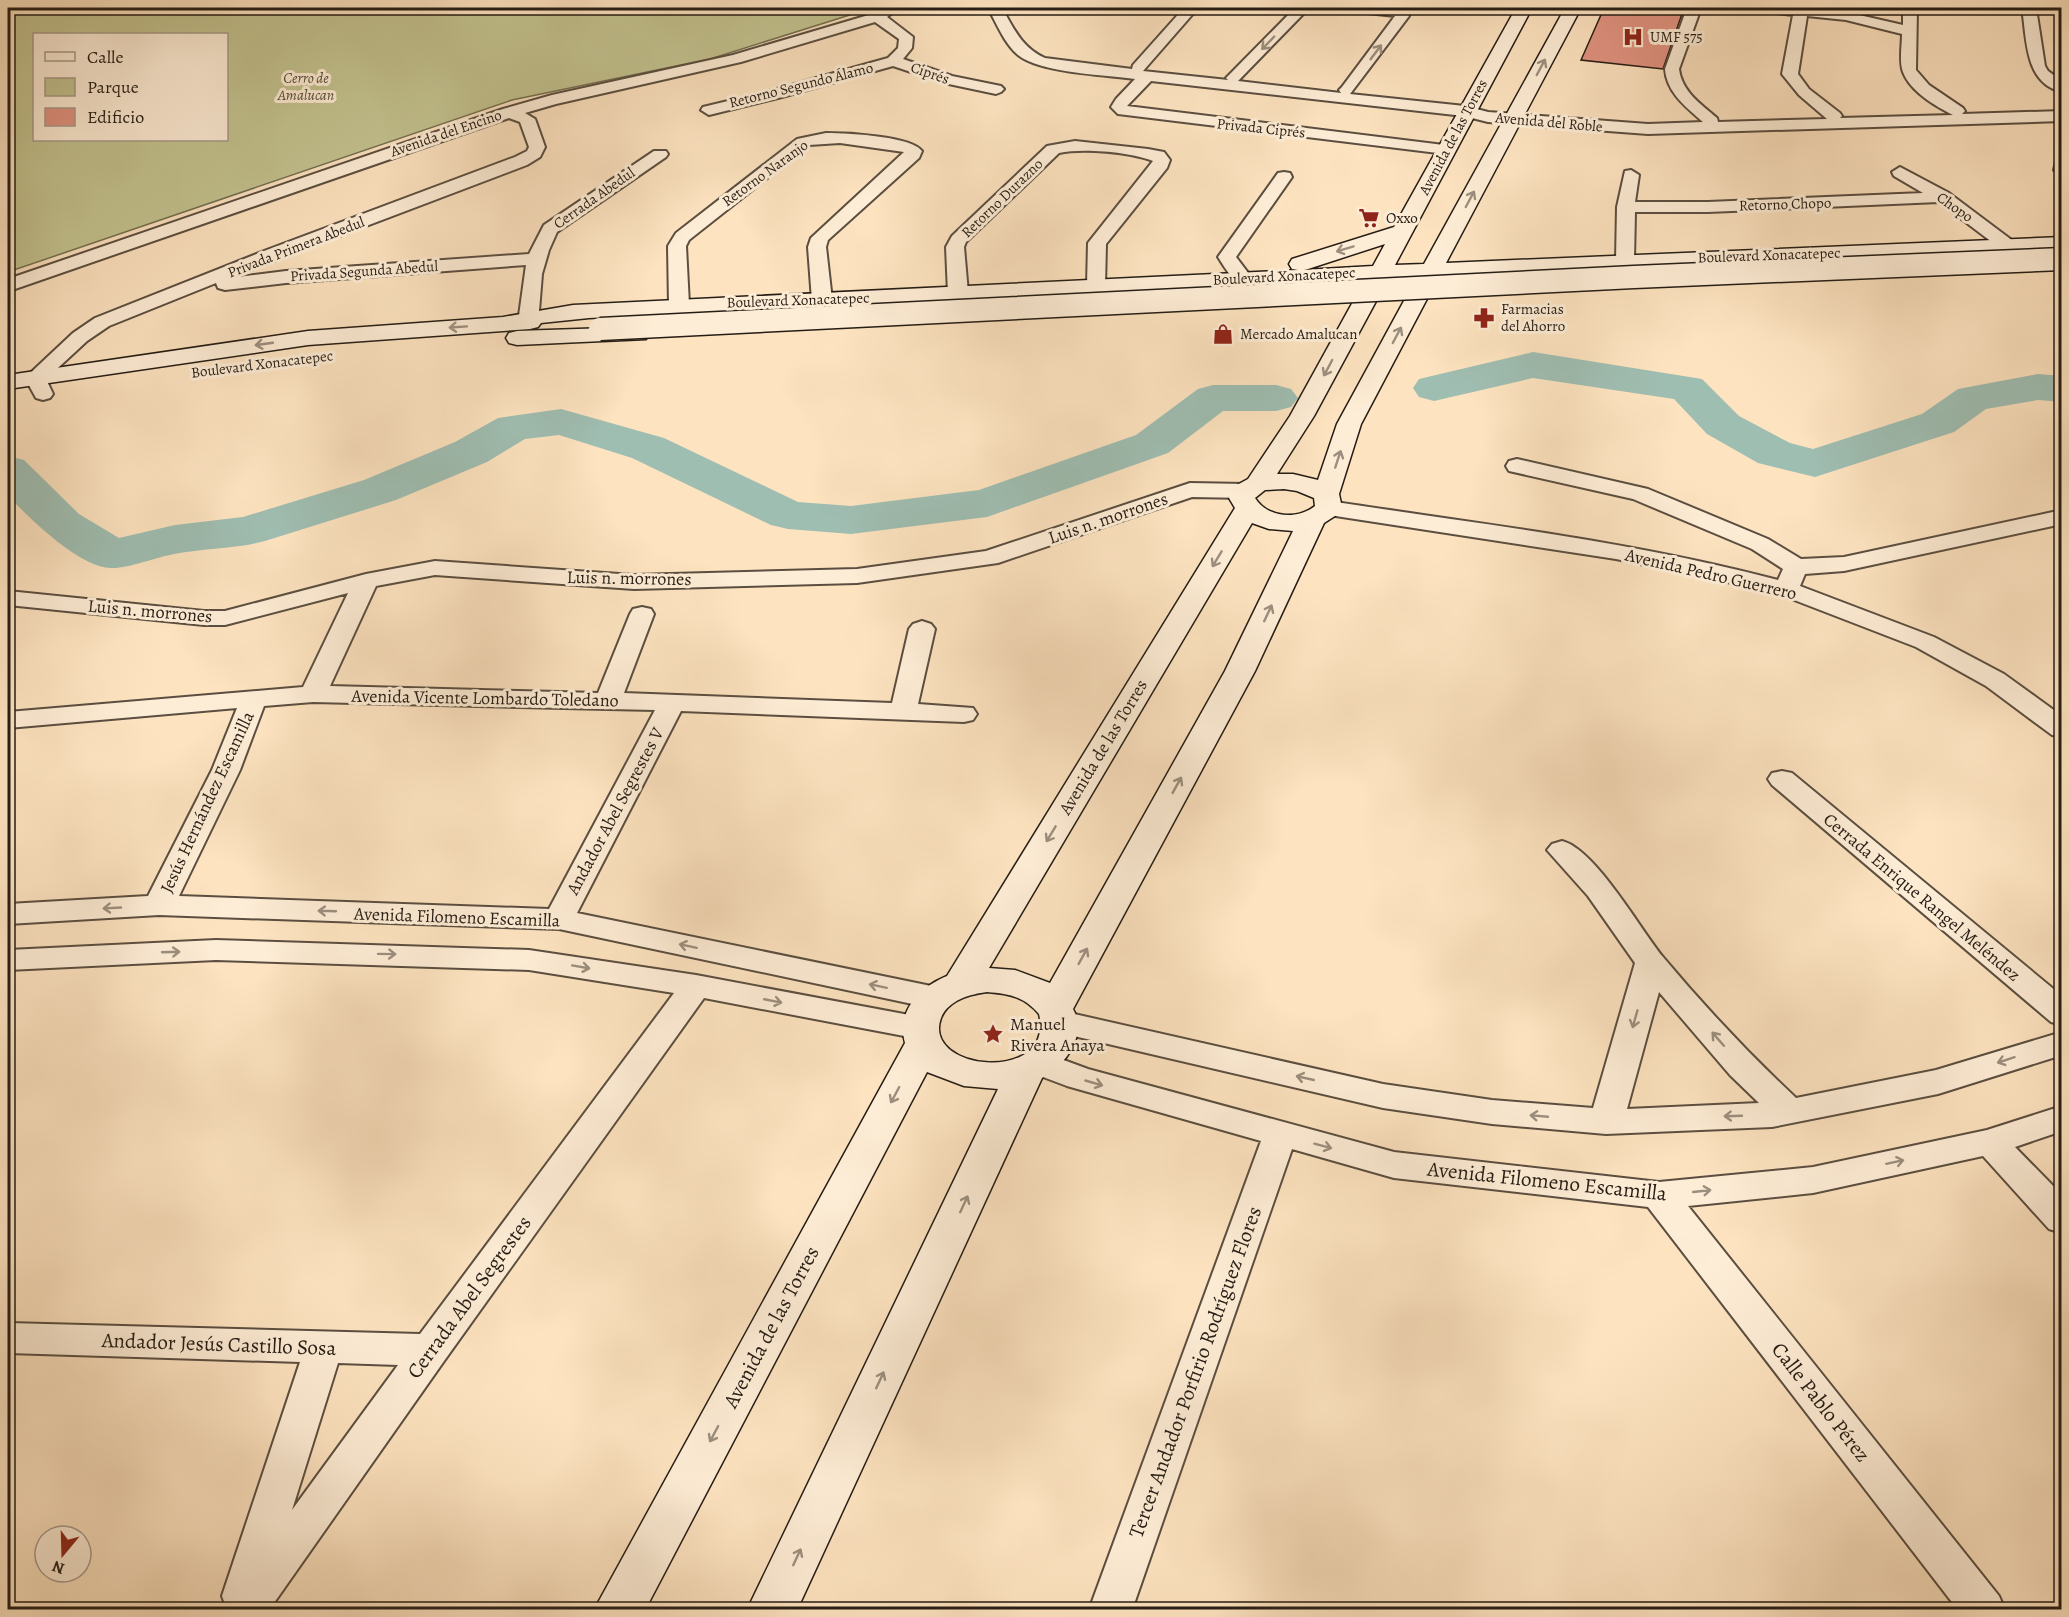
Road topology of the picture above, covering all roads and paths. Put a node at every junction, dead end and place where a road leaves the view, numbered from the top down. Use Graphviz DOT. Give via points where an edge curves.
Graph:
graph roads {
  1 [pos="892,8"];
  2 [pos="995,8"];
  3 [pos="1191,8"];
  4 [pos="1302,8"];
  5 [pos="1358,8"];
  6 [pos="1524,8"];
  7 [pos="1573,8"];
  8 [pos="1694,8"];
  9 [pos="1764,8"];
  10 [pos="2030,8"];
  11 [pos="1801,9"];
  12 [pos="1909,10"];
  13 [pos="1846,16"];
  14 [pos="877,17"];
  15 [pos="1908,31"];
  16 [pos="1034,38"];
  17 [pos="893,61"];
  18 [pos="1142,72"];
  19 [pos="1234,78"];
  20 [pos="2061,88"];
  21 [pos="996,89"];
  22 [pos="1347,90"];
  23 [pos="777,94"];
  24 [pos="2061,107"];
  25 [pos="1468,108"];
  26 [pos="1957,111"];
  27 [pos="509,112"];
  28 [pos="1515,114"];
  29 [pos="1834,116"];
  30 [pos="2061,116"];
  31 [pos="1711,121"];
  32 [pos="1446,149"];
  33 [pos="660,154"];
  34 [pos="1900,172"];
  35 [pos="1631,175"];
  36 [pos="1284,177"];
  37 [pos="1943,197"];
  38 [pos="1626,207"];
  39 [pos="1401,232"];
  40 [pos="1452,234"];
  41 [pos="2061,243"];
  42 [pos="2007,245"];
  43 [pos="2061,250"];
  44 [pos="1479,253"];
  45 [pos="270,255"];
  46 [pos="537,259"];
  47 [pos="2061,259"];
  48 [pos="1625,261"];
  49 [pos="2061,266"];
  50 [pos="1434,269"];
  51 [pos="1381,271"];
  52 [pos="1285,276"];
  53 [pos="286,277"];
  54 [pos="1251,277"];
  55 [pos="8,285"];
  56 [pos="1096,286"];
  57 [pos="192,288"];
  58 [pos="1502,292"];
  59 [pos="958,293"];
  60 [pos="1418,296"];
  61 [pos="893,297"];
  62 [pos="1366,297"];
  63 [pos="822,300"];
  64 [pos="1301,301"];
  65 [pos="680,305"];
  66 [pos="897,321"];
  67 [pos="600,324"];
  68 [pos="520,325"];
  69 [pos="20,384"];
  70 [pos="1302,416"];
  71 [pos="1349,424"];
  72 [pos="1517,466"];
  73 [pos="1250,495"];
  74 [pos="1323,507"];
  75 [pos="2061,517"];
  76 [pos="1791,578"];
  77 [pos="366,581"];
  78 [pos="8,598"];
  79 [pos="642,614"];
  80 [pos="922,629"];
  81 [pos="313,694"];
  82 [pos="254,698"];
  83 [pos="609,701"];
  84 [pos="672,703"];
  85 [pos="903,711"];
  86 [pos="964,714"];
  87 [pos="8,720"];
  88 [pos="2061,729"];
  89 [pos="1782,779"];
  90 [pos="1562,850"];
  91 [pos="159,905"];
  92 [pos="8,914"];
  93 [pos="558,919"];
  94 [pos="8,960"];
  95 [pos="1651,963"];
  96 [pos="696,986"];
  97 [pos="935,1014"];
  98 [pos="2061,1014"];
  99 [pos="1058,1015"];
  100 [pos="2061,1043"];
  101 [pos="1033,1066"];
  102 [pos="1788,1111"];
  103 [pos="2061,1118"];
  104 [pos="1606,1122"];
  105 [pos="1280,1135"];
  106 [pos="1990,1142"];
  107 [pos="1659,1195"];
  108 [pos="2061,1219"];
  109 [pos="8,1338"];
  110 [pos="324,1347"];
  111 [pos="430,1350"];
  112 [pos="239,1610"];
  113 [pos="244,1610"];
  114 [pos="619,1610"];
  115 [pos="772,1610"];
  116 [pos="1110,1610"];
  117 [pos="1984,1610"];
  1 -- 14 [label="street, Avenida del Encino"];
  2 -- 18 [label="street, Avenida del Roble" via="1026,56 1067,66"];
  3 -- 18 [label="street"];
  4 -- 19 [label="street, one-way"];
  22 -- 5 [label="street, one-way" via="1402,16"];
  6 -- 25 [label="street, Avenida de las Torres"];
  28 -- 7 [label="street, one-way"];
  8 -- 31 [label="street" via="1672,78"];
  9 -- 11 [label="street"];
  10 -- 20 [label="street" via="2038,66 2042,74"];
  11 -- 13 [label="street"];
  11 -- 29 [label="street" via="1790,74 1800,88"];
  12 -- 13 [label="street"];
  12 -- 15 [label="street"];
  13 -- 15 [label="street"];
  14 -- 17 [label="street, Ciprés" via="906,37 907,44"];
  14 -- 27 [label="street, Avenida del Encino" via="736,59"];
  15 -- 26 [label="street" via="1909,70 1913,78"];
  16 -- 18 [label="street, Avenida del Roble" via="1039,48 1055,56"];
  17 -- 21 [label="street, Ciprés" via="949,80"];
  17 -- 23 [label="street, Retorno Segundo Álamo"];
  18 -- 19 [label="street, Avenida del Roble"];
  18 -- 25 [label="street, Avenida del Roble"];
  18 -- 32 [label="street, Privada Ciprés" via="1121,102 1119,107 1124,111"];
  19 -- 22 [label="street, Avenida del Roble"];
  22 -- 25 [label="street, Avenida del Roble"];
  23 -- 23 [label="street, Retorno Segundo Álamo" via="749,117 709,110"];
  24 -- 26 [label="street, Avenida del Roble"];
  25 -- 28 [label="street, Avenida del Roble" via="1488,117"];
  25 -- 32 [label="street, Avenida de las Torres"];
  26 -- 29 [label="street, Avenida del Roble"];
  27 -- 45 [label="street, Privada Primera Abedul" via="527,119 537,147 534,154"];
  27 -- 55 [label="street, Avenida del Encino"];
  28 -- 30 [label="street, Avenida del Roble" via="1614,128 1658,129"];
  28 -- 31 [label="street, Avenida del Roble" via="1630,122"];
  40 -- 28 [label="street, one-way"];
  29 -- 31 [label="street, Avenida del Roble"];
  32 -- 39 [label="street, Avenida de las Torres"];
  33 -- 46 [label="street, Cerrada Abedul" via="550,229"];
  34 -- 37 [label="street, Chopo"];
  35 -- 38 [label="street"];
  36 -- 54 [label="street" via="1227,257"];
  37 -- 38 [label="street, Retorno Chopo"];
  37 -- 42 [label="street, Chopo"];
  38 -- 48 [label="street"];
  39 -- 51 [label="street, Avenida de las Torres"];
  39 -- 54 [label="street, one-way"];
  40 -- 44 [label="street"];
  40 -- 50 [label="street"];
  41 -- 42 [label="street, Boulevard Xonacatepec"];
  42 -- 48 [label="street, Boulevard Xonacatepec"];
  43 -- 67 [label="street, Boulevard Xonacatepec" via="1626,267"];
  44 -- 48 [label="street, Boulevard Xonacatepec" via="1549,264"];
  44 -- 50 [label="street, Boulevard Xonacatepec"];
  44 -- 58 [label="street" via="1473,283"];
  45 -- 53 [label="street"];
  45 -- 57 [label="street, Privada Primera Abedul"];
  46 -- 53 [label="street, Privada Segunda Abedul"];
  46 -- 68 [label="street, Cerrada Abedul"];
  47 -- 67 [label="street, Boulevard Xonacatepec, bridge"];
  49 -- 58 [label="street, Boulevard Xonacatepec"];
  50 -- 51 [label="street, Boulevard Xonacatepec"];
  50 -- 60 [label="street"];
  51 -- 52 [label="street, Boulevard Xonacatepec"];
  51 -- 62 [label="street, Avenida de las Torres"];
  52 -- 54 [label="street, Boulevard Xonacatepec"];
  52 -- 64 [label="street" via="1306,279 1319,286 1318,294"];
  53 -- 57 [label="street, Privada Segunda Abedul"];
  54 -- 56 [label="street, Boulevard Xonacatepec"];
  56 -- 59 [label="street, Boulevard Xonacatepec"];
  56 -- 59 [label="street, Retorno Durazno" via="1097,243 1161,164 1158,156 1080,146 1053,149 958,240"];
  57 -- 69 [label="street, Privada Primera Abedul" via="102,322"];
  58 -- 60 [label="street, Boulevard Xonacatepec"];
  59 -- 61 [label="street, Boulevard Xonacatepec"];
  60 -- 62 [label="street, Boulevard Xonacatepec"];
  71 -- 60 [label="street, one-way"];
  61 -- 63 [label="street, Boulevard Xonacatepec"];
  61 -- 66 [label="street"];
  62 -- 64 [label="street, Boulevard Xonacatepec"];
  62 -- 70 [label="street, Avenida de las Torres, one-way"];
  63 -- 65 [label="street, Boulevard Xonacatepec"];
  63 -- 65 [label="street, Retorno Naranjo" via="817,247 820,238 913,155 909,148 822,138 803,142 682,237 677,246"];
  64 -- 66 [label="street, Boulevard Xonacatepec"];
  65 -- 68 [label="street, Boulevard Xonacatepec"];
  66 -- 68 [label="street, Boulevard Xonacatepec" via="558,338"];
  67 -- 68 [label="street, Boulevard Xonacatepec"];
  68 -- 69 [label="street, Boulevard Xonacatepec" via="250,364"];
  70 -- 71 [label="street"];
  70 -- 73 [label="street, Avenida de las Torres"];
  74 -- 71 [label="street, one-way"];
  72 -- 76 [label="street" via="1640,494 1760,544"];
  73 -- 74 [label="street" via="1275,481 1295,481 1313,486"];
  73 -- 74 [label="street" via="1259,517 1275,521 1294,523"];
  73 -- 77 [label="street, Luis n. morrones" via="1190,490 990,558 857,576 634,582 435,568"];
  73 -- 97 [label="street, Avenida de las Torres, one-way"];
  74 -- 76 [label="street, Avenida Pedro Guerrero" via="1616,552 1735,576"];
  99 -- 74 [label="street, one-way"];
  75 -- 76 [label="street"];
  76 -- 88 [label="street, Avenida Pedro Guerrero" via="1995,680"];
  77 -- 78 [label="street, Luis n. morrones" via="225,618"];
  77 -- 81 [label="street"];
  79 -- 83 [label="street"];
  80 -- 85 [label="street"];
  81 -- 82 [label="street, Avenida Vicente Lombardo Toledano"];
  81 -- 83 [label="street, Avenida Vicente Lombardo Toledano"];
  82 -- 87 [label="street, Avenida Vicente Lombardo Toledano"];
  82 -- 91 [label="street, Jesús Hernández Escamilla" via="226,770"];
  83 -- 84 [label="street, Avenida Vicente Lombardo Toledano"];
  84 -- 85 [label="street, Avenida Vicente Lombardo Toledano"];
  84 -- 93 [label="street, Andador Abel Segrestes V"];
  85 -- 86 [label="street, Avenida Vicente Lombardo Toledano"];
  89 -- 98 [label="street, Cerrada Enrique Rangel Meléndez"];
  90 -- 95 [label="street" via="1599,889"];
  91 -- 92 [label="street, Avenida Filomeno Escamilla, one-way"];
  93 -- 91 [label="street, Avenida Filomeno Escamilla, one-way"];
  97 -- 93 [label="street, Avenida Filomeno Escamilla, one-way"];
  94 -- 96 [label="street, one-way" via="216,950 454,956 549,962"];
  102 -- 95 [label="street, one-way" via="1742,1067"];
  95 -- 104 [label="street, one-way"];
  96 -- 97 [label="street, one-way"];
  96 -- 111 [label="street, Cerrada Abel Segrestes"];
  97 -- 99 [label="street" via="987,980 1015,982 1039,992"];
  97 -- 101 [label="street" via="939,1062 966,1074 997,1077"];
  97 -- 114 [label="street, Avenida de las Torres, one-way"];
  99 -- 101 [label="street" via="1057,1044"];
  104 -- 99 [label="street, one-way" via="1492,1112 1383,1096"];
  100 -- 102 [label="street, one-way" via="1938,1082"];
  101 -- 105 [label="street, Avenida Filomeno Escamilla, one-way"];
  115 -- 101 [label="street, one-way"];
  102 -- 104 [label="street, one-way" via="1772,1115"];
  103 -- 106 [label="street, Avenida Filomeno Escamilla"];
  105 -- 107 [label="street, Avenida Filomeno Escamilla, one-way" via="1394,1165"];
  105 -- 116 [label="street, Tercer Andador Porfirio Rodríguez Flores"];
  107 -- 106 [label="street, Avenida Filomeno Escamilla, one-way" via="1813,1180"];
  106 -- 108 [label="street"];
  107 -- 117 [label="street, Calle Pablo Pérez"];
  109 -- 110 [label="street, Andador Jesús Castillo Sosa"];
  110 -- 111 [label="street, Andador Jesús Castillo Sosa"];
  110 -- 112 [label="street"];
  111 -- 113 [label="street, Cerrada Abel Segrestes"];
}
